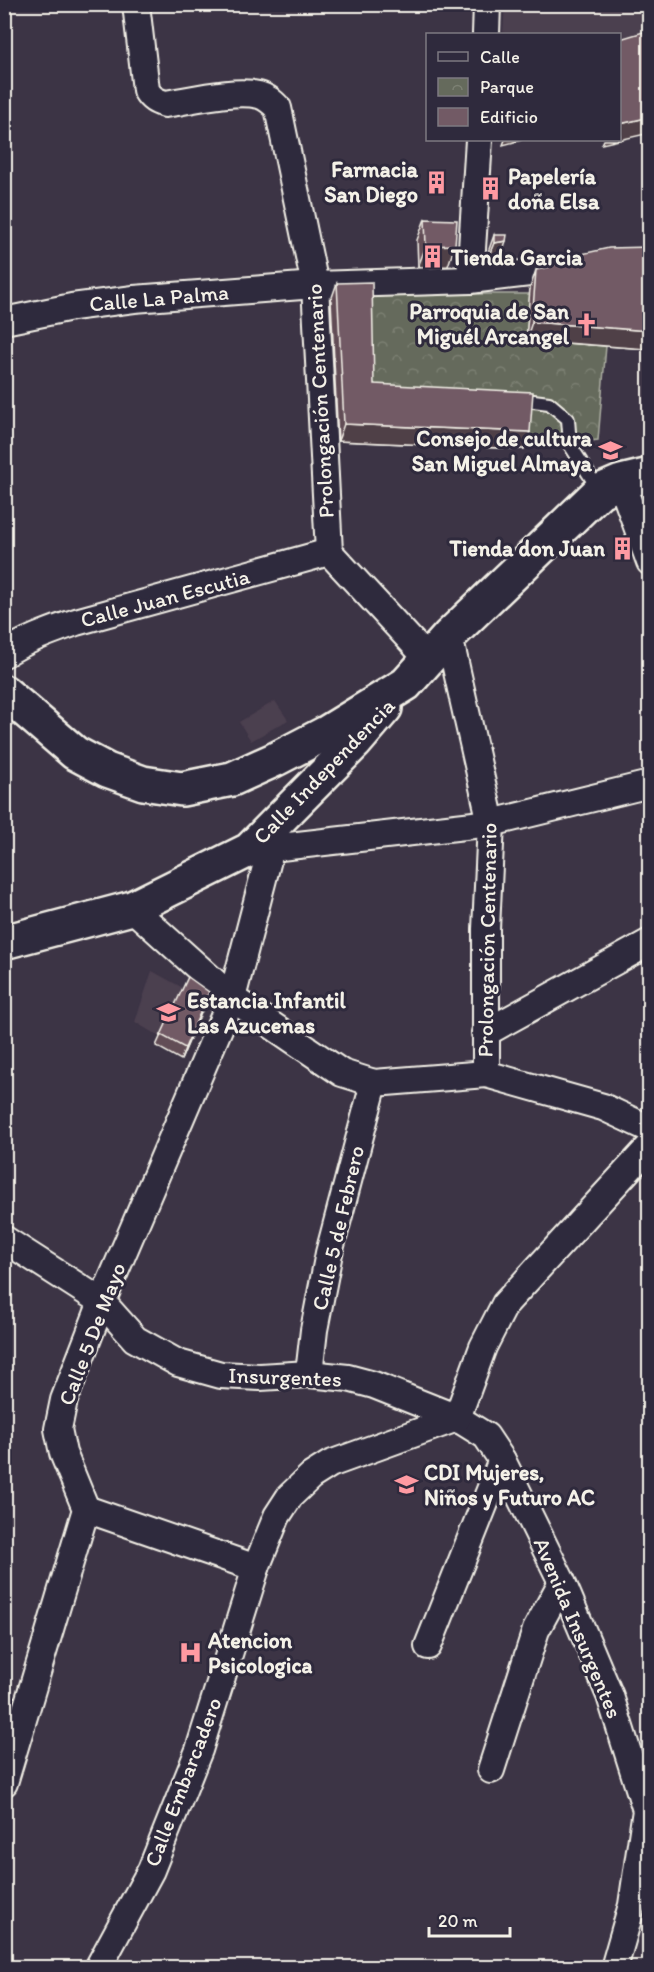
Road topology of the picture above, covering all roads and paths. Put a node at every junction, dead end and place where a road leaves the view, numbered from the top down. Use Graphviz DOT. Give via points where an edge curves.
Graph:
graph roads {
  1 [pos="136,4"];
  2 [pos="487,4"];
  3 [pos="486,33"];
  4 [pos="479,141"];
  5 [pos="544,270"];
  6 [pos="470,280"];
  7 [pos="315,285"];
  8 [pos="4,321"];
  9 [pos="514,399"];
  10 [pos="623,482"];
  11 [pos="329,552"];
  12 [pos="650,562"];
  13 [pos="438,647"];
  14 [pos="4,654"];
  15 [pos="406,684"];
  16 [pos="4,692"];
  17 [pos="650,784"];
  18 [pos="491,823"];
  19 [pos="260,849"];
  20 [pos="132,908"];
  21 [pos="4,942"];
  22 [pos="650,942"];
  23 [pos="232,998"];
  24 [pos="485,1033"];
  25 [pos="486,1074"];
  26 [pos="375,1083"];
  27 [pos="650,1129"];
  28 [pos="650,1146"];
  29 [pos="4,1239"];
  30 [pos="102,1302"];
  31 [pos="309,1374"];
  32 [pos="457,1418"];
  33 [pos="502,1460"];
  34 [pos="86,1509"];
  35 [pos="256,1568"];
  36 [pos="562,1582"];
  37 [pos="428,1646"];
  38 [pos="491,1770"];
  39 [pos="4,1783"];
  40 [pos="648,1808"];
  41 [pos="98,1968"];
  42 [pos="614,1968"];
  1 -- 7 [label="street, Prolongación Centenario" via="146,90 156,102 239,93 259,95 278,108"];
  2 -- 3 [label="street"];
  4 -- 6 [label="street"];
  5 -- 6 [label="street, Calle La Palma"];
  6 -- 7 [label="street, Calle La Palma"];
  7 -- 8 [label="street, Calle La Palma" via="134,299"];
  7 -- 11 [label="street, Prolongación Centenario"];
  9 -- 10 [label="lane" via="549,403 568,419 570,445"];
  10 -- 12 [label="street"];
  10 -- 13 [label="street, Calle Independencia"];
  11 -- 13 [label="street"];
  11 -- 14 [label="street, Calle Juan Escutia" via="76,622"];
  13 -- 15 [label="street, Calle Independencia"];
  13 -- 18 [label="street, Prolongación Centenario"];
  15 -- 16 [label="street, Calle Independencia" via="274,760 232,779 182,789 143,783 75,753"];
  15 -- 19 [label="street, Calle Independencia"];
  17 -- 18 [label="street"];
  18 -- 19 [label="street"];
  18 -- 24 [label="street, Prolongación Centenario"];
  19 -- 20 [label="street, Calle Independencia"];
  19 -- 23 [label="street, Calle 5 De Mayo"];
  20 -- 21 [label="street, Calle Independencia"];
  20 -- 23 [label="street"];
  22 -- 24 [label="street"];
  23 -- 26 [label="street" via="342,1073"];
  23 -- 30 [label="street, Calle 5 De Mayo"];
  24 -- 25 [label="street, Prolongación Centenario"];
  25 -- 26 [label="street"];
  25 -- 27 [label="street, Prolongación Centenario" via="603,1107"];
  26 -- 31 [label="street, Calle 5 de Febrero" via="329,1253"];
  28 -- 32 [label="street" via="504,1304 483,1347"];
  29 -- 30 [label="street, Insurgentes"];
  30 -- 31 [label="street, Insurgentes" via="135,1339 178,1363 221,1376"];
  30 -- 34 [label="street, Calle 5 De Mayo" via="64,1400 58,1429 63,1453"];
  31 -- 32 [label="street, Insurgentes" via="374,1385"];
  32 -- 33 [label="street, Avenida Insurgentes" via="486,1436"];
  32 -- 35 [label="street, Calle Embarcadero" via="330,1464 311,1476 290,1496 277,1516"];
  33 -- 36 [label="street, Avenida Insurgentes"];
  33 -- 37 [label="street"];
  34 -- 35 [label="street"];
  34 -- 39 [label="street"];
  35 -- 41 [label="street, Calle Embarcadero" via="199,1750 151,1870"];
  36 -- 38 [label="street" via="536,1630"];
  36 -- 40 [label="street, Avenida Insurgentes" via="610,1696"];
  40 -- 42 [label="street, Avenida Insurgentes" via="632,1905"];
}
